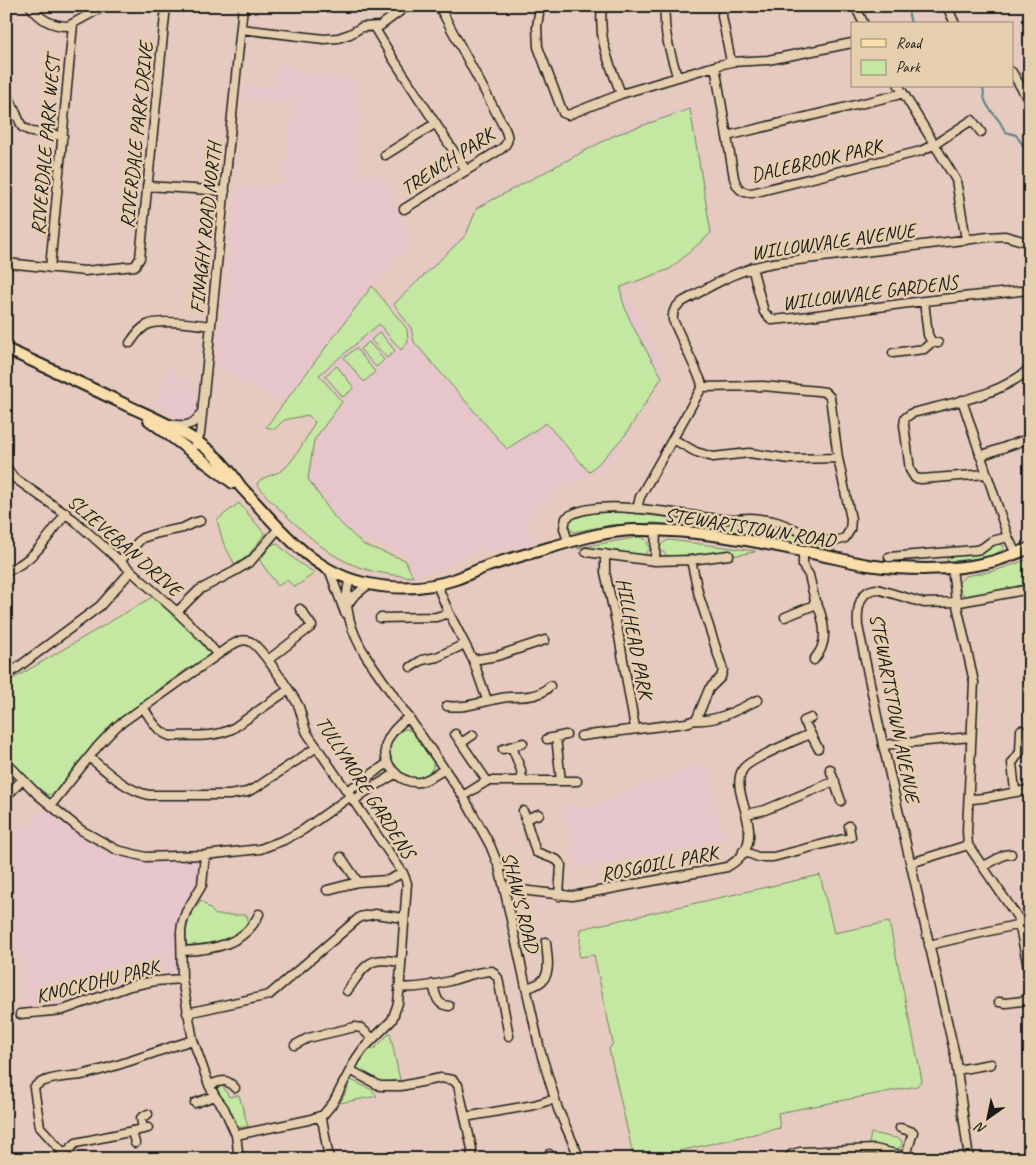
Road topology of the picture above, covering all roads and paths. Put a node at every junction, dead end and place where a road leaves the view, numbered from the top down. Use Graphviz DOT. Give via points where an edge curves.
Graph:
graph roads {
  1 [pos="30,6"];
  2 [pos="105,6"];
  3 [pos="166,6"];
  4 [pos="243,6"];
  5 [pos="407,6"];
  6 [pos="439,6"];
  7 [pos="540,6"];
  8 [pos="602,6"];
  9 [pos="666,6"];
  10 [pos="724,6"];
  11 [pos="855,6"];
  12 [pos="947,6"];
  13 [pos="863,22"];
  14 [pos="954,22"];
  15 [pos="73,24"];
  16 [pos="375,27"];
  17 [pos="242,30"];
  18 [pos="851,43"];
  19 [pos="731,62"];
  20 [pos="715,66"];
  21 [pos="1014,75"];
  22 [pos="677,76"];
  23 [pos="901,89"];
  24 [pos="6,90"];
  25 [pos="621,94"];
  26 [pos="1030,103"];
  27 [pos="436,123"];
  28 [pos="981,132"];
  29 [pos="63,136"];
  30 [pos="727,136"];
  31 [pos="935,144"];
  32 [pos="385,155"];
  33 [pos="466,170"];
  34 [pos="147,186"];
  35 [pos="225,191"];
  36 [pos="404,209"];
  37 [pos="966,240"];
  38 [pos="1030,243"];
  39 [pos="6,264"];
  40 [pos="754,267"];
  41 [pos="50,268"];
  42 [pos="1030,290"];
  43 [pos="924,301"];
  44 [pos="211,326"];
  45 [pos="130,342"];
  46 [pos="6,349"];
  47 [pos="893,353"];
  48 [pos="1030,368"];
  49 [pos="702,387"];
  50 [pos="962,400"];
  51 [pos="135,409"];
  52 [pos="203,409"];
  53 [pos="167,423"];
  54 [pos="1030,438"];
  55 [pos="673,439"];
  56 [pos="198,441"];
  57 [pos="192,451"];
  58 [pos="980,456"];
  59 [pos="838,458"];
  60 [pos="6,467"];
  61 [pos="987,474"];
  62 [pos="241,487"];
  63 [pos="637,509"];
  64 [pos="66,513"];
  65 [pos="765,520"];
  66 [pos="200,521"];
  67 [pos="279,528"];
  68 [pos="656,530"];
  69 [pos="1008,538"];
  70 [pos="568,542"];
  71 [pos="761,543"];
  72 [pos="1030,548"];
  73 [pos="803,551"];
  74 [pos="586,552"];
  75 [pos="605,554"];
  76 [pos="1016,554"];
  77 [pos="729,555"];
  78 [pos="889,557"];
  79 [pos="691,560"];
  80 [pos="120,561"];
  81 [pos="655,561"];
  82 [pos="952,568"];
  83 [pos="328,569"];
  84 [pos="131,571"];
  85 [pos="6,572"];
  86 [pos="350,579"];
  87 [pos="369,584"];
  88 [pos="437,585"];
  89 [pos="1030,589"];
  90 [pos="815,602"];
  91 [pos="956,602"];
  92 [pos="348,604"];
  93 [pos="300,609"];
  94 [pos="177,612"];
  95 [pos="449,613"];
  96 [pos="785,617"];
  97 [pos="380,618"];
  98 [pos="350,624"];
  99 [pos="545,640"];
  100 [pos="465,644"];
  101 [pos="217,654"];
  102 [pos="268,660"];
  103 [pos="473,660"];
  104 [pos="814,660"];
  105 [pos="411,667"];
  106 [pos="6,672"];
  107 [pos="550,686"];
  108 [pos="288,690"];
  109 [pos="487,700"];
  110 [pos="758,700"];
  111 [pos="447,706"];
  112 [pos="143,707"];
  113 [pos="409,717"];
  114 [pos="811,718"];
  115 [pos="695,720"];
  116 [pos="635,728"];
  117 [pos="1020,730"];
  118 [pos="455,734"];
  119 [pos="810,734"];
  120 [pos="473,735"];
  121 [pos="566,736"];
  122 [pos="581,736"];
  123 [pos="971,736"];
  124 [pos="556,737"];
  125 [pos="547,739"];
  126 [pos="461,743"];
  127 [pos="523,743"];
  128 [pos="883,745"];
  129 [pos="512,746"];
  130 [pos="317,748"];
  131 [pos="818,748"];
  132 [pos="503,749"];
  133 [pos="89,757"];
  134 [pos="6,762"];
  135 [pos="388,763"];
  136 [pos="445,769"];
  137 [pos="830,769"];
  138 [pos="395,774"];
  139 [pos="22,780"];
  140 [pos="487,781"];
  141 [pos="522,781"];
  142 [pos="561,781"];
  143 [pos="577,781"];
  144 [pos="835,781"];
  145 [pos="1030,790"];
  146 [pos="1014,791"];
  147 [pos="351,796"];
  148 [pos="463,796"];
  149 [pos="6,797"];
  150 [pos="969,799"];
  151 [pos="841,801"];
  152 [pos="51,806"];
  153 [pos="539,814"];
  154 [pos="747,814"];
  155 [pos="849,826"];
  156 [pos="968,845"];
  157 [pos="744,851"];
  158 [pos="1011,854"];
  159 [pos="205,855"];
  160 [pos="341,858"];
  161 [pos="911,863"];
  162 [pos="984,866"];
  163 [pos="404,873"];
  164 [pos="358,882"];
  165 [pos="504,888"];
  166 [pos="327,890"];
  167 [pos="559,896"];
  168 [pos="259,914"];
  169 [pos="404,918"];
  170 [pos="1020,924"];
  171 [pos="546,942"];
  172 [pos="929,945"];
  173 [pos="182,952"];
  174 [pos="401,962"];
  175 [pos="1030,976"];
  176 [pos="182,979"];
  177 [pos="433,984"];
  178 [pos="399,987"];
  179 [pos="526,988"];
  180 [pos="347,991"];
  181 [pos="1030,1000"];
  182 [pos="999,1002"];
  183 [pos="449,1006"];
  184 [pos="188,1013"];
  185 [pos="20,1014"];
  186 [pos="509,1036"];
  187 [pos="373,1039"];
  188 [pos="193,1040"];
  189 [pos="295,1045"];
  190 [pos="992,1064"];
  191 [pos="350,1070"];
  192 [pos="958,1070"];
  193 [pos="209,1085"];
  194 [pos="235,1088"];
  195 [pos="215,1096"];
  196 [pos="554,1099"];
  197 [pos="195,1103"];
  198 [pos="148,1114"];
  199 [pos="319,1117"];
  200 [pos="465,1118"];
  201 [pos="900,1128"];
  202 [pos="132,1131"];
  203 [pos="236,1135"];
  204 [pos="1030,1140"];
  205 [pos="135,1143"];
  206 [pos="851,1149"];
  207 [pos="67,1156"];
  208 [pos="906,1156"];
  209 [pos="56,1159"];
  210 [pos="239,1159"];
  211 [pos="330,1159"];
  212 [pos="471,1159"];
  213 [pos="580,1159"];
  214 [pos="788,1159"];
  215 [pos="848,1159"];
  216 [pos="916,1159"];
  217 [pos="969,1159"];
  218 [pos="1026,1159"];
  1 -- 15 [label="street" via="40,19 63,26"];
  2 -- 15 [label="street"];
  3 -- 34 [label="street, RIVERDALE PARK DRIVE"];
  4 -- 17 [label="street, FINAGHY ROAD NORTH"];
  5 -- 16 [label="street" via="386,24"];
  6 -- 33 [label="street, TRENCH PARK" via="509,139 501,149"];
  7 -- 25 [label="street" via="538,47 563,113 568,115"];
  8 -- 25 [label="street" via="602,38"];
  9 -- 22 [label="street" via="665,32"];
  10 -- 19 [label="street" via="722,16"];
  11 -- 13 [label="street"];
  12 -- 14 [label="street"];
  15 -- 29 [label="street, RIVERDALE PARK WEST"];
  16 -- 17 [label="street" via="362,27 338,38 324,39"];
  16 -- 27 [label="street"];
  17 -- 35 [label="street, FINAGHY ROAD NORTH"];
  18 -- 19 [label="street" via="768,60"];
  19 -- 20 [label="street"];
  20 -- 22 [label="street"];
  20 -- 30 [label="street, DALEBROOK PARK"];
  21 -- 26 [label="street"];
  22 -- 25 [label="street"];
  23 -- 30 [label="street"];
  23 -- 31 [label="street"];
  24 -- 29 [label="street" via="22,127 32,132"];
  27 -- 32 [label="street"];
  27 -- 33 [label="street"];
  28 -- 31 [label="street" via="972,120"];
  29 -- 41 [label="street, RIVERDALE PARK WEST"];
  30 -- 31 [label="street, DALEBROOK PARK" via="734,178 744,193 903,156"];
  31 -- 37 [label="street" via="956,180"];
  33 -- 36 [label="street, TRENCH PARK"];
  34 -- 35 [label="street"];
  34 -- 41 [label="street, RIVERDALE PARK DRIVE" via="140,258 135,266 85,272"];
  35 -- 44 [label="street, FINAGHY ROAD NORTH"];
  37 -- 38 [label="street, WILLOWVALE AVENUE" via="1005,236"];
  37 -- 40 [label="street, WILLOWVALE AVENUE" via="773,262"];
  39 -- 41 [label="street"];
  40 -- 43 [label="street, WILLOWVALE GARDENS" via="764,312 772,320"];
  40 -- 49 [label="street, WILLOWVALE AVENUE" via="682,302 672,314"];
  42 -- 43 [label="street, WILLOWVALE GARDENS"];
  43 -- 47 [label="street" via="928,335 935,342 924,349"];
  44 -- 45 [label="street" via="149,324"];
  44 -- 52 [label="street, FINAGHY ROAD NORTH"];
  46 -- 51 [label="main road"];
  48 -- 50 [label="street" via="1006,384"];
  49 -- 55 [label="street"];
  49 -- 59 [label="street" via="763,386 824,392 830,397"];
  50 -- 58 [label="street"];
  50 -- 61 [label="street" via="912,413 905,418 910,470 921,479"];
  51 -- 53 [label="main road"];
  51 -- 57 [label="main road"];
  52 -- 53 [label="street" via="191,424"];
  52 -- 56 [label="street, FINAGHY ROAD NORTH"];
  53 -- 56 [label="main road"];
  54 -- 58 [label="street"];
  55 -- 59 [label="street" via="713,457 749,453 790,459"];
  55 -- 63 [label="street" via="640,497"];
  56 -- 57 [label="street, FINAGHY ROAD NORTH"];
  56 -- 62 [label="main road"];
  57 -- 62 [label="main road"];
  58 -- 61 [label="street"];
  59 -- 65 [label="street" via="850,519 850,530 845,538 808,536"];
  60 -- 64 [label="street, SLIEVEBAN DRIVE" via="13,477"];
  61 -- 69 [label="street"];
  62 -- 67 [label="main road, STEWARTSTOWN ROAD"];
  63 -- 65 [label="street" via="719,519"];
  63 -- 70 [label="street" via="594,508 571,514 566,518 564,528"];
  64 -- 80 [label="street, SLIEVEBAN DRIVE"];
  64 -- 85 [label="street" via="28,561"];
  65 -- 71 [label="street"];
  66 -- 80 [label="street" via="142,538"];
  67 -- 83 [label="main road, STEWARTSTOWN ROAD" via="302,551"];
  67 -- 94 [label="street" via="251,561 199,590"];
  68 -- 70 [label="main road, STEWARTSTOWN ROAD" via="609,532"];
  68 -- 71 [label="main road, STEWARTSTOWN ROAD"];
  68 -- 81 [label="street"];
  69 -- 76 [label="street"];
  69 -- 78 [label="street" via="992,541 975,550"];
  70 -- 88 [label="main road, STEWARTSTOWN ROAD" via="517,556"];
  71 -- 73 [label="main road, STEWARTSTOWN ROAD"];
  72 -- 76 [label="main road, STEWARTSTOWN ROAD"];
  73 -- 82 [label="main road, STEWARTSTOWN ROAD" via="870,565"];
  73 -- 90 [label="street" via="803,566 810,575"];
  74 -- 75 [label="street"];
  75 -- 81 [label="street"];
  75 -- 116 [label="street, HILLHEAD PARK" via="605,572"];
  76 -- 82 [label="main road, STEWARTSTOWN ROAD" via="987,563"];
  77 -- 79 [label="street"];
  79 -- 81 [label="street"];
  79 -- 115 [label="street" via="723,670 721,677 708,688"];
  80 -- 84 [label="street, SLIEVEBAN DRIVE"];
  82 -- 91 [label="street"];
  83 -- 86 [label="main road, STEWARTSTOWN ROAD"];
  83 -- 98 [label="street, SHAW'S ROAD"];
  84 -- 94 [label="street, SLIEVEBAN DRIVE"];
  84 -- 106 [label="street" via="88,616 12,671"];
  86 -- 87 [label="main road, STEWARTSTOWN ROAD"];
  86 -- 92 [label="street, SHAW'S ROAD" via="346,592"];
  87 -- 88 [label="main road, STEWARTSTOWN ROAD" via="399,588"];
  87 -- 92 [label="street"];
  88 -- 95 [label="street"];
  89 -- 91 [label="street"];
  90 -- 96 [label="street"];
  90 -- 104 [label="street" via="824,641"];
  91 -- 123 [label="street" via="974,682"];
  91 -- 128 [label="street, STEWARTSTOWN AVENUE" via="924,602 877,589 868,591 860,601 858,626"];
  92 -- 98 [label="street, SHAW'S ROAD"];
  93 -- 102 [label="street" via="312,626"];
  94 -- 101 [label="street, SLIEVEBAN DRIVE"];
  95 -- 97 [label="street" via="436,617"];
  95 -- 100 [label="street"];
  98 -- 113 [label="street, SHAW'S ROAD" via="362,649"];
  99 -- 103 [label="street"];
  100 -- 103 [label="street"];
  100 -- 105 [label="street"];
  101 -- 102 [label="street, TULLYMORE GARDENS" via="243,640 251,641"];
  101 -- 112 [label="street"];
  102 -- 108 [label="street, TULLYMORE GARDENS"];
  103 -- 109 [label="street"];
  107 -- 109 [label="street" via="528,697"];
  108 -- 112 [label="street" via="223,733 170,736 160,731"];
  108 -- 130 [label="street, TULLYMORE GARDENS" via="298,707 306,733"];
  109 -- 111 [label="street" via="462,707"];
  110 -- 115 [label="street" via="719,718"];
  112 -- 133 [label="street" via="117,726"];
  113 -- 135 [label="street" via="393,730 388,739 385,749"];
  113 -- 136 [label="street, SHAW'S ROAD"];
  114 -- 119 [label="street" via="804,721"];
  115 -- 116 [label="street"];
  116 -- 122 [label="street"];
  117 -- 146 [label="street" via="1020,752 1012,763"];
  118 -- 126 [label="street"];
  119 -- 131 [label="street"];
  119 -- 154 [label="street, ROSGOILL PARK" via="742,770 739,781"];
  120 -- 126 [label="street"];
  121 -- 124 [label="street"];
  123 -- 128 [label="street"];
  123 -- 150 [label="street"];
  124 -- 125 [label="street"];
  124 -- 142 [label="street"];
  126 -- 140 [label="street"];
  127 -- 129 [label="street"];
  128 -- 161 [label="street, STEWARTSTOWN AVENUE"];
  129 -- 132 [label="street"];
  129 -- 141 [label="street"];
  130 -- 133 [label="street" via="248,792 228,795 149,795 124,785"];
  130 -- 147 [label="street, TULLYMORE GARDENS"];
  133 -- 152 [label="street"];
  134 -- 139 [label="street"];
  135 -- 138 [label="street"];
  135 -- 147 [label="street"];
  136 -- 138 [label="street" via="421,782 405,780"];
  136 -- 148 [label="street, SHAW'S ROAD"];
  137 -- 144 [label="street"];
  138 -- 147 [label="street" via="362,794"];
  139 -- 149 [label="street"];
  139 -- 152 [label="street"];
  140 -- 141 [label="street"];
  140 -- 148 [label="street"];
  141 -- 142 [label="street"];
  142 -- 143 [label="street"];
  144 -- 151 [label="street"];
  144 -- 154 [label="street" via="765,810"];
  145 -- 146 [label="street"];
  146 -- 150 [label="street"];
  147 -- 159 [label="street" via="284,840 245,852"];
  147 -- 163 [label="street, TULLYMORE GARDENS"];
  148 -- 165 [label="street, SHAW'S ROAD" via="490,844"];
  150 -- 156 [label="street"];
  152 -- 159 [label="street" via="81,830 117,850 146,857"];
  153 -- 167 [label="street" via="524,815 536,852 557,860 561,865"];
  154 -- 157 [label="street, ROSGOILL PARK" via="749,834"];
  155 -- 157 [label="street" via="851,837 773,857 758,857"];
  156 -- 161 [label="street"];
  156 -- 162 [label="street"];
  157 -- 167 [label="street, ROSGOILL PARK" via="733,864 721,869 585,895"];
  158 -- 162 [label="street"];
  159 -- 173 [label="street" via="202,885 182,924"];
  160 -- 164 [label="street"];
  161 -- 172 [label="street, STEWARTSTOWN AVENUE"];
  162 -- 170 [label="street"];
  163 -- 164 [label="street" via="388,880"];
  163 -- 169 [label="street, TULLYMORE GARDENS" via="407,883"];
  164 -- 166 [label="street"];
  165 -- 167 [label="street, ROSGOILL PARK"];
  165 -- 179 [label="street, SHAW'S ROAD"];
  168 -- 173 [label="street" via="251,929 224,945"];
  169 -- 174 [label="street, TULLYMORE GARDENS"];
  169 -- 184 [label="street" via="375,914 360,917 269,995"];
  170 -- 172 [label="street"];
  170 -- 175 [label="street"];
  171 -- 179 [label="street" via="547,975 540,984"];
  172 -- 192 [label="street, STEWARTSTOWN AVENUE"];
  173 -- 176 [label="street"];
  174 -- 178 [label="street, TULLYMORE GARDENS"];
  174 -- 180 [label="street" via="375,961 358,975"];
  176 -- 184 [label="street"];
  176 -- 185 [label="street, KNOCKDHU PARK" via="130,986 62,1010"];
  177 -- 178 [label="street"];
  177 -- 183 [label="street" via="437,1000"];
  177 -- 186 [label="street" via="488,971 496,974"];
  178 -- 187 [label="street, TULLYMORE GARDENS" via="392,1020"];
  179 -- 196 [label="street, SHAW'S ROAD"];
  181 -- 182 [label="street"];
  184 -- 188 [label="street"];
  187 -- 189 [label="street" via="355,1027 308,1038"];
  187 -- 191 [label="street, TULLYMORE GARDENS"];
  188 -- 193 [label="street"];
  188 -- 207 [label="street" via="91,1072 36,1085 40,1126"];
  190 -- 192 [label="street"];
  191 -- 199 [label="street, TULLYMORE GARDENS" via="333,1103"];
  191 -- 200 [label="street" via="380,1086 401,1086 441,1078 453,1080 458,1085"];
  192 -- 217 [label="street, STEWARTSTOWN AVENUE"];
  193 -- 194 [label="street" via="224,1080"];
  193 -- 195 [label="street"];
  195 -- 197 [label="street"];
  195 -- 203 [label="street"];
  196 -- 200 [label="street"];
  196 -- 213 [label="street, SHAW'S ROAD"];
  198 -- 202 [label="street" via="141,1118 146,1128"];
  199 -- 203 [label="street"];
  199 -- 211 [label="street"];
  200 -- 212 [label="street"];
  201 -- 208 [label="street" via="913,1132"];
  202 -- 205 [label="street"];
  202 -- 207 [label="street" via="76,1143"];
  203 -- 210 [label="street"];
  204 -- 218 [label="street"];
  206 -- 208 [label="street" via="875,1149"];
  206 -- 214 [label="street" via="800,1152"];
  206 -- 215 [label="street"];
  207 -- 209 [label="street"];
  208 -- 216 [label="street"];
}
